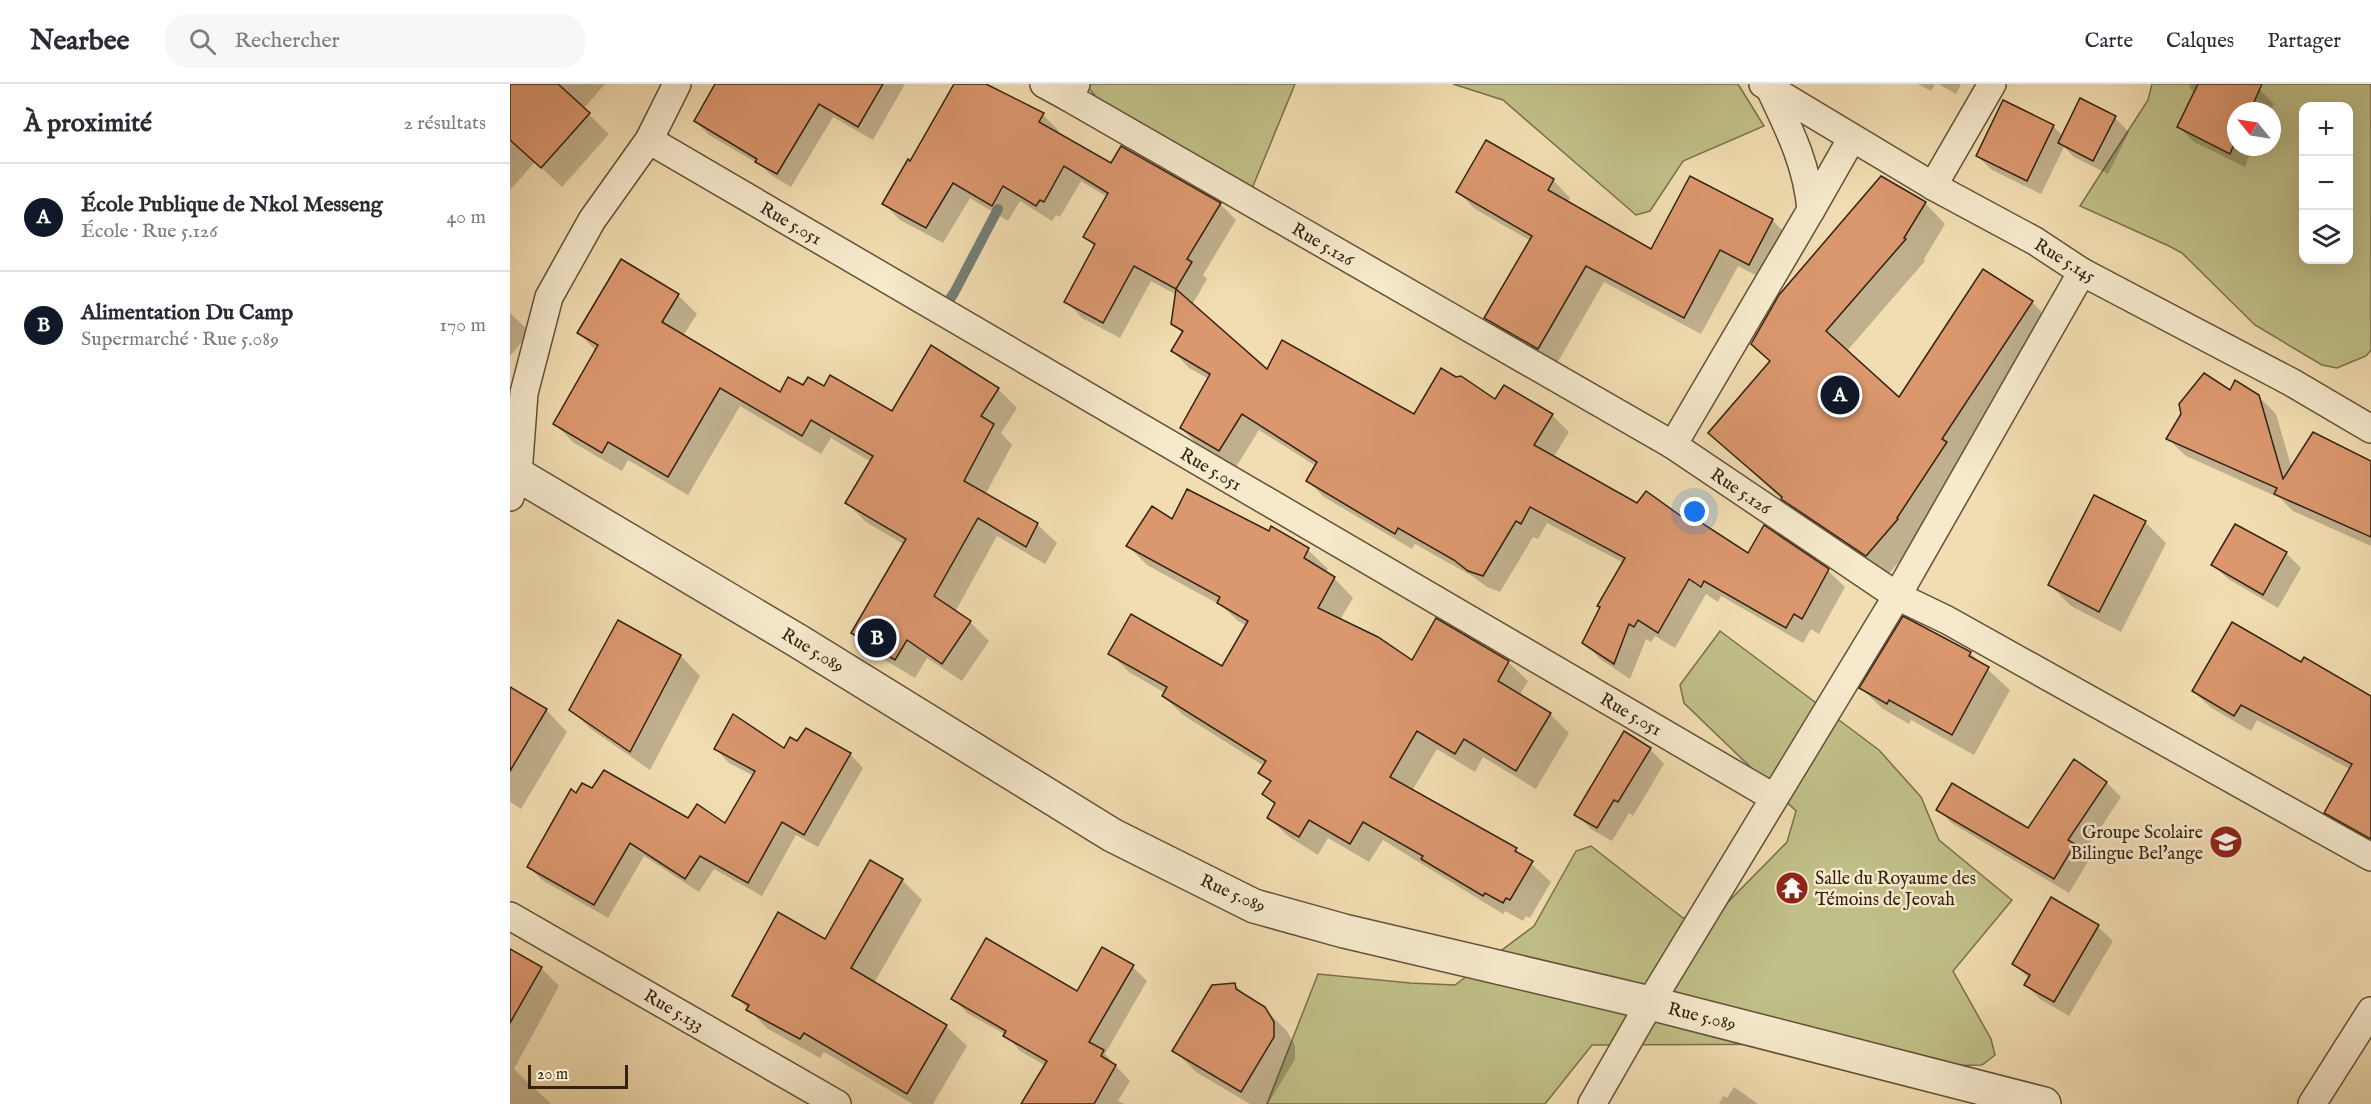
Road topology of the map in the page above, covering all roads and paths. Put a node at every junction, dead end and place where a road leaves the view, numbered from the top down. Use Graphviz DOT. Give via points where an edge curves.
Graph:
graph roads {
  1 [pos="677,84"];
  2 [pos="1044,84"];
  3 [pos="1992,84"];
  4 [pos="1767,87"];
  5 [pos="1072,90"];
  6 [pos="1852,138"];
  7 [pos="649,140"];
  8 [pos="1933,186"];
  9 [pos="1811,210"];
  10 [pos="2082,272"];
  11 [pos="2371,429"];
  12 [pos="1674,446"];
  13 [pos="513,480"];
  14 [pos="1897,596"];
  15 [pos="1773,797"];
  16 [pos="2371,857"];
  17 [pos="510,916"];
  18 [pos="1650,1003"];
  19 [pos="2371,1011"];
  20 [pos="837,1104"];
  21 [pos="1592,1104"];
  22 [pos="2044,1104"];
  23 [pos="2312,1104"];
  1 -- 7 [label="street"];
  2 -- 5 [label="street, Rue 5.126"];
  3 -- 8 [label="street"];
  4 -- 6 [label="street, Rue 5.145"];
  4 -- 9 [label="street" via="1801,156"];
  5 -- 12 [label="street, Rue 5.126"];
  6 -- 8 [label="street, Rue 5.145"];
  6 -- 9 [label="street"];
  7 -- 13 [label="street" via="592,220 549,297 524,393"];
  7 -- 15 [label="street, Rue 5.051"];
  8 -- 10 [label="street, Rue 5.145" via="2036,241"];
  9 -- 12 [label="street"];
  10 -- 11 [label="street, Rue 5.145" via="2291,382"];
  10 -- 14 [label="street"];
  12 -- 14 [label="street, Rue 5.126"];
  13 -- 18 [label="street, Rue 5.089" via="798,641 1112,835 1254,906"];
  14 -- 15 [label="street"];
  14 -- 16 [label="street, Rue 5.126" via="1947,620"];
  15 -- 18 [label="street"];
  17 -- 20 [label="street, Rue 5.133"];
  18 -- 21 [label="street"];
  18 -- 22 [label="street, Rue 5.089"];
  19 -- 23 [label="street"];
}
